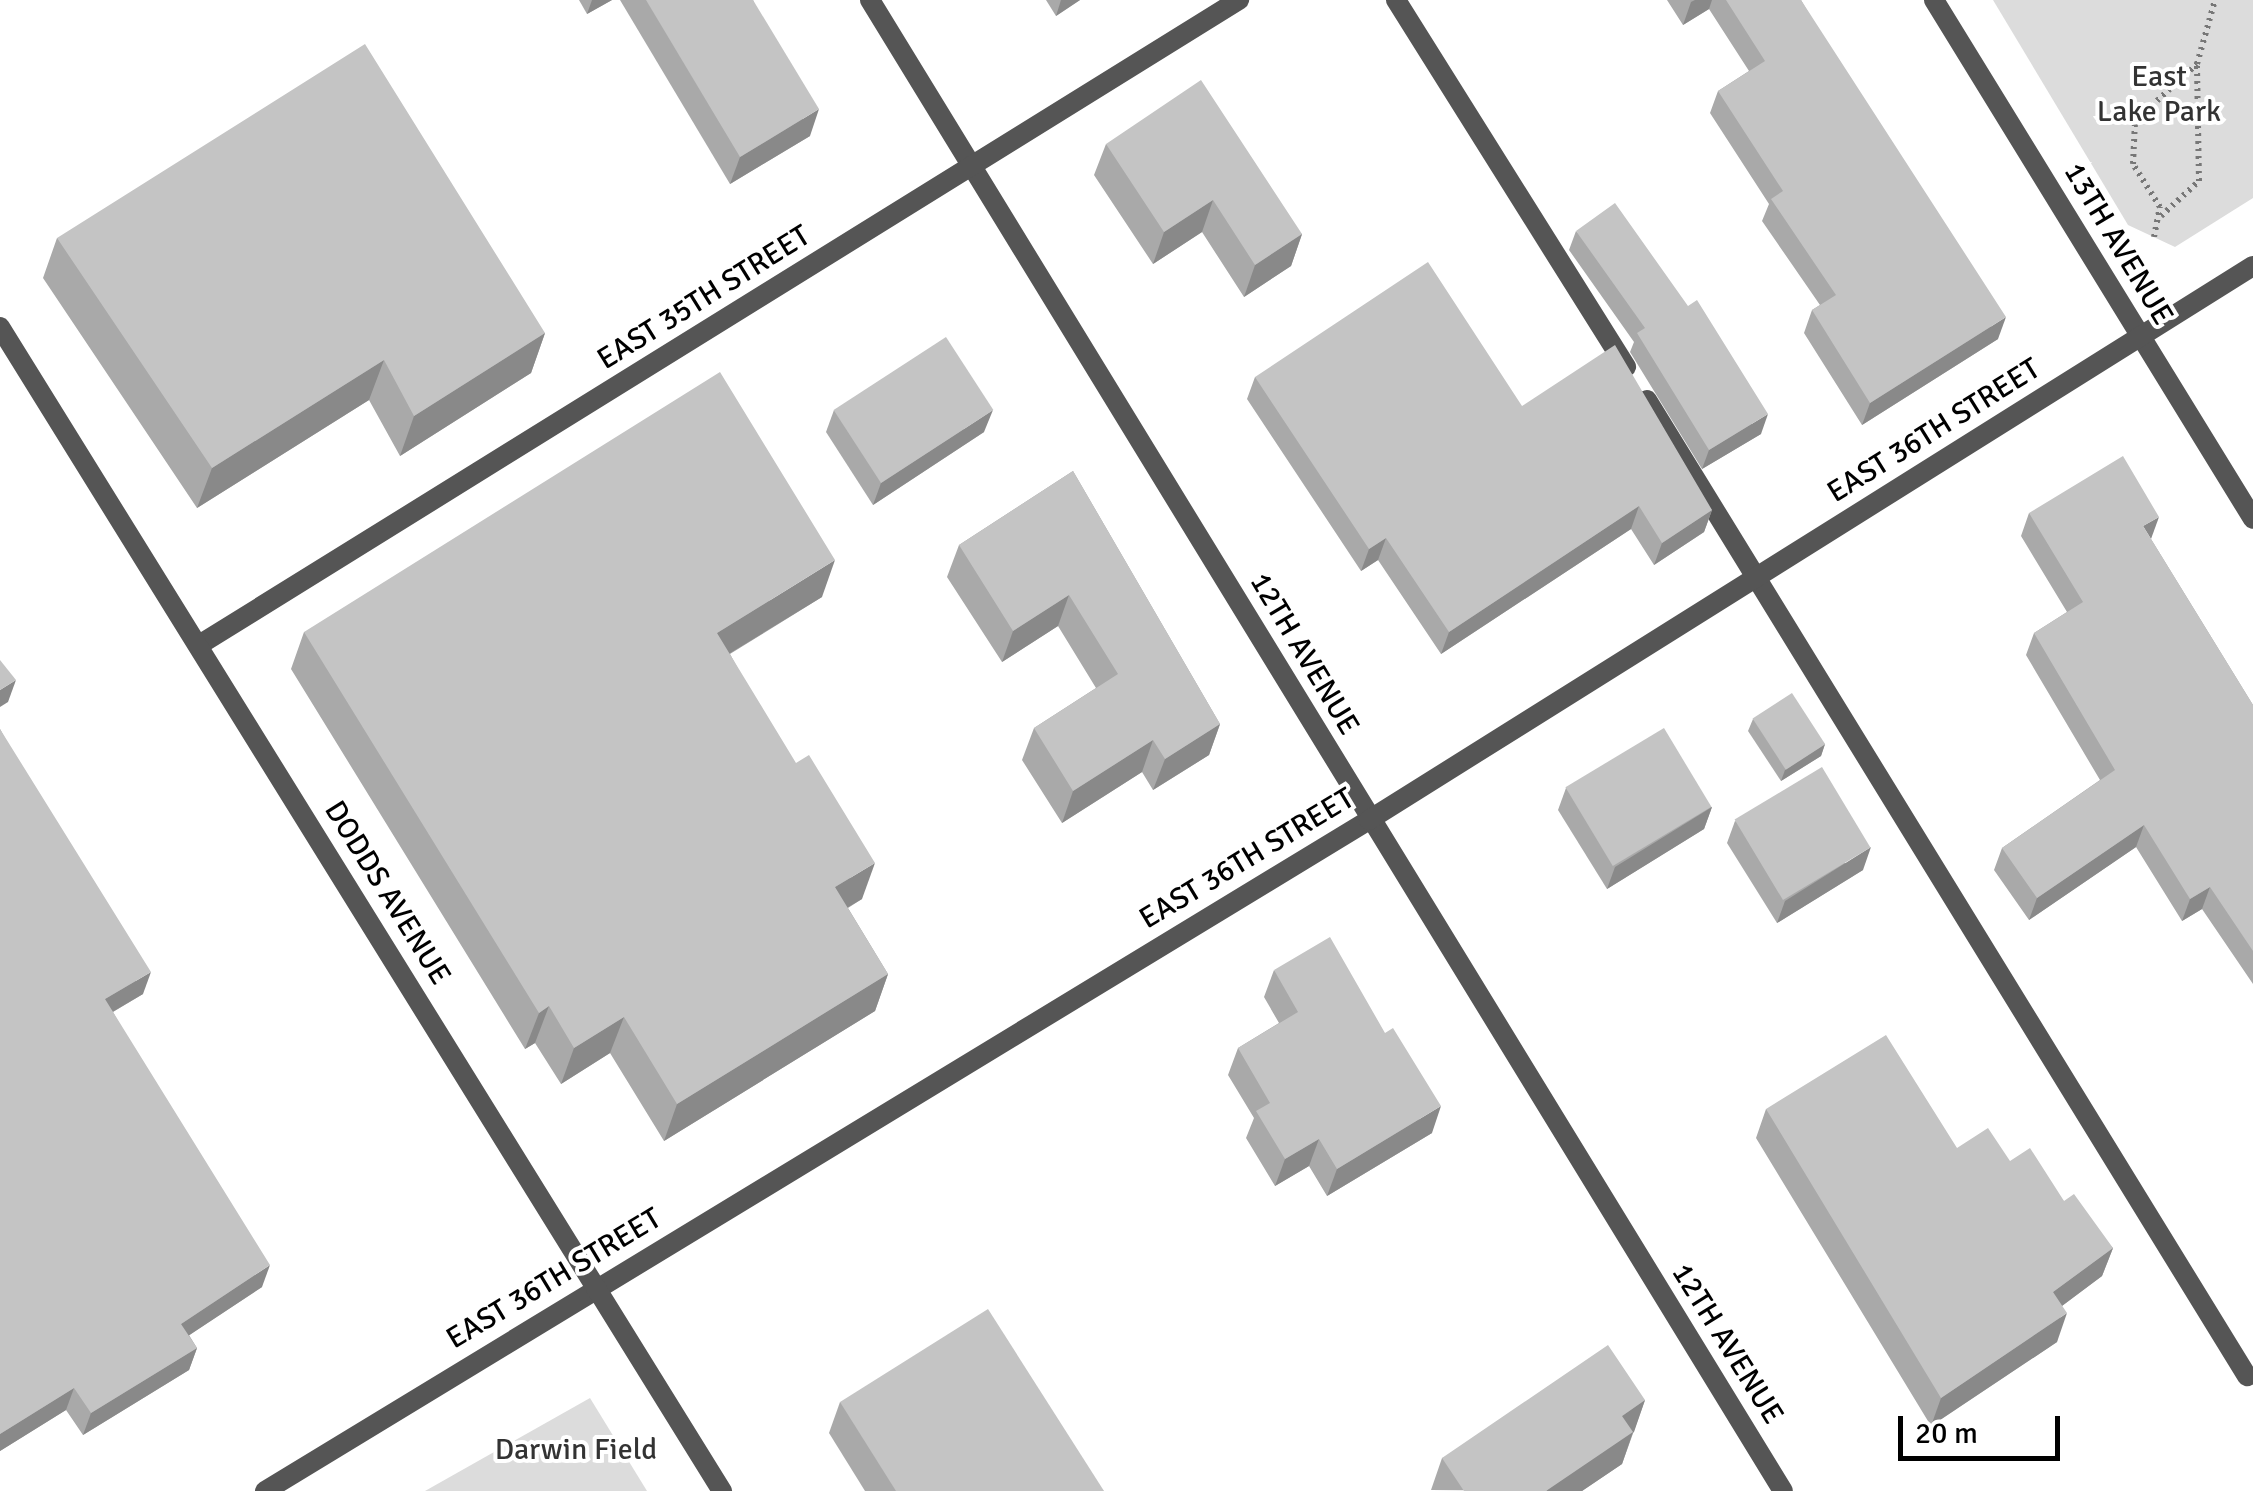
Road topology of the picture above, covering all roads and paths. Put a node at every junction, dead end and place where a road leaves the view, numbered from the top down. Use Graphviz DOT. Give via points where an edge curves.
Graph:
graph roads {
  1 [pos="870,0"];
  2 [pos="1238,0"];
  3 [pos="1396,0"];
  4 [pos="1934,0"];
  5 [pos="2214,0"];
  6 [pos="2197,64"];
  7 [pos="975,166"];
  8 [pos="2160,217"];
  9 [pos="2154,237"];
  10 [pos="2253,266"];
  11 [pos="0,327"];
  12 [pos="2140,338"];
  13 [pos="2253,518"];
  14 [pos="1758,577"];
  15 [pos="199,644"];
  16 [pos="1369,820"];
  17 [pos="596,1289"];
  18 [pos="2247,1376"];
  19 [pos="264,1491"];
  20 [pos="722,1491"];
  21 [pos="1782,1491"];
  1 -- 7 [label="street, 12TH AVENUE"];
  2 -- 7 [label="street, EAST 35TH STREET"];
  3 -- 14 [label="street"];
  4 -- 12 [label="street, 13TH AVENUE"];
  5 -- 6 [label="path"];
  6 -- 8 [label="path" via="2199,181"];
  6 -- 8 [label="path" via="2135,121 2133,164"];
  7 -- 15 [label="street, EAST 35TH STREET"];
  7 -- 16 [label="street, 12TH AVENUE"];
  8 -- 9 [label="path"];
  10 -- 12 [label="street, EAST 36TH STREET"];
  11 -- 15 [label="street, DODDS AVENUE"];
  12 -- 13 [label="street, 13TH AVENUE"];
  12 -- 14 [label="street, EAST 36TH STREET"];
  14 -- 16 [label="street, EAST 36TH STREET"];
  14 -- 18 [label="street"];
  15 -- 17 [label="street, DODDS AVENUE"];
  16 -- 17 [label="street, EAST 36TH STREET"];
  16 -- 21 [label="street, 12TH AVENUE"];
  17 -- 19 [label="street, EAST 36TH STREET"];
  17 -- 20 [label="street, DODDS AVENUE"];
}
